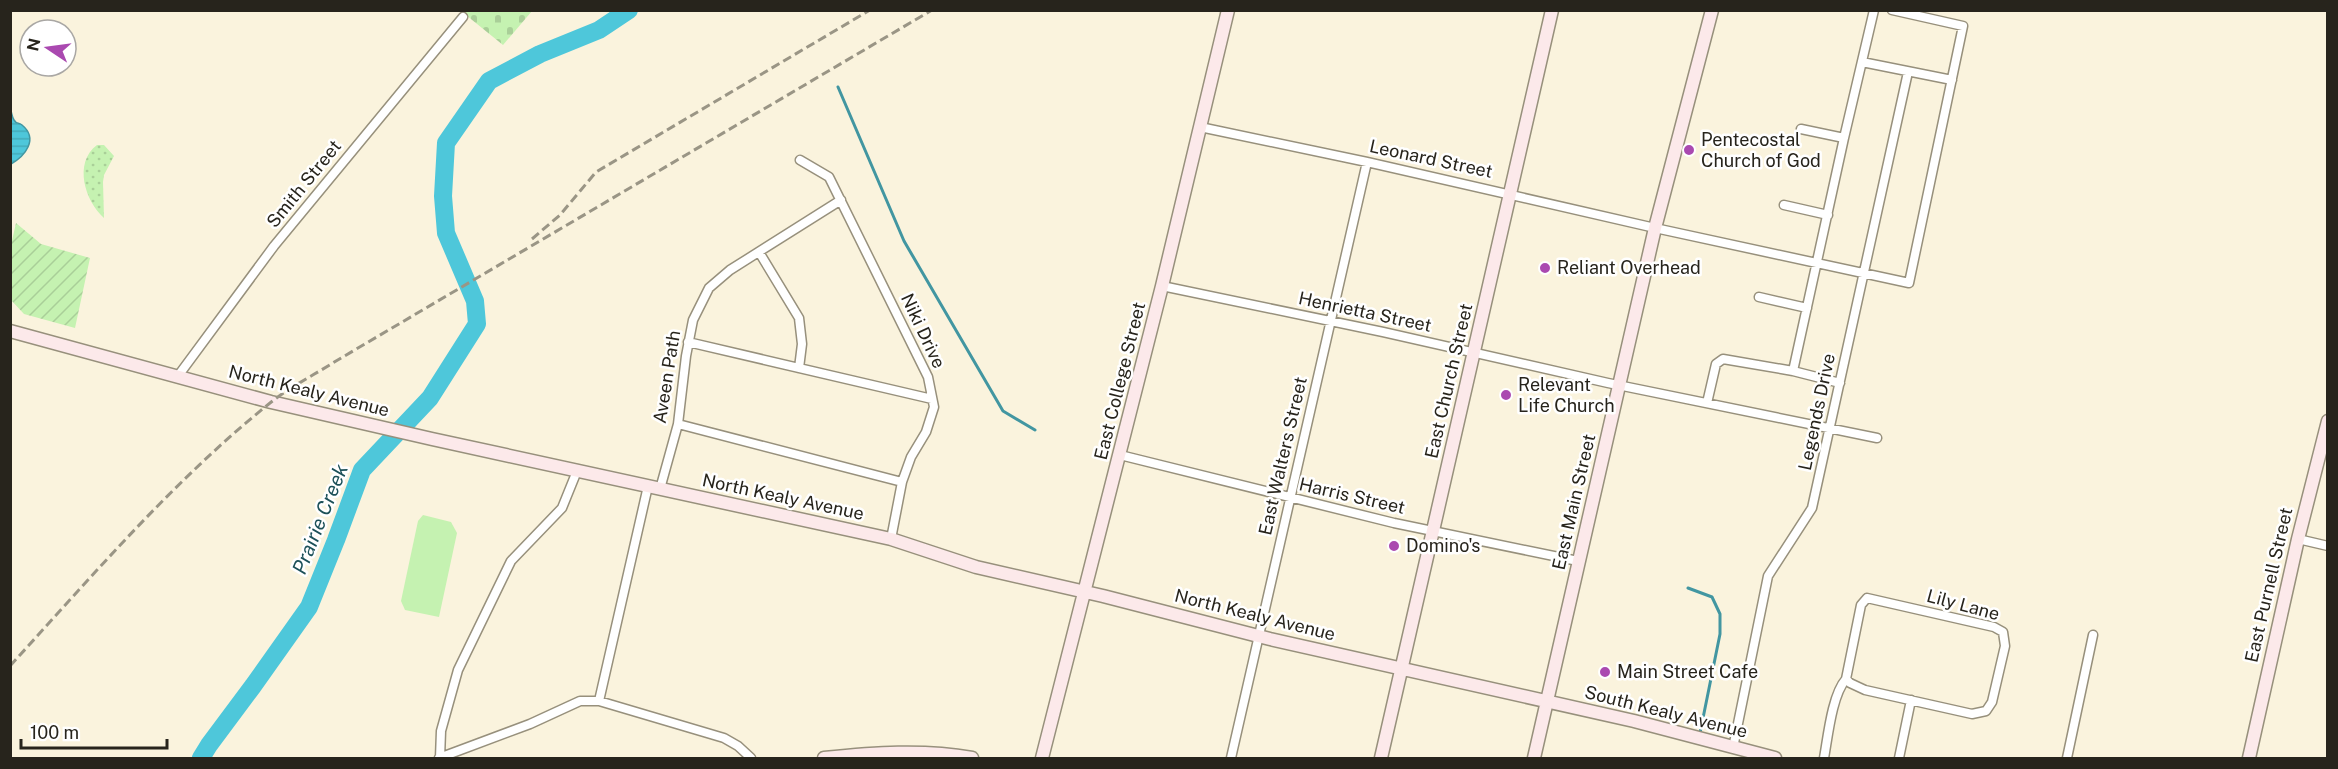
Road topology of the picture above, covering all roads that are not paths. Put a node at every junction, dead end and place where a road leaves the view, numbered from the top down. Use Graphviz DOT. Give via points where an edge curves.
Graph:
graph roads {
  1 [pos="1228,10"];
  2 [pos="1552,10"];
  3 [pos="1712,10"];
  4 [pos="1874,10"];
  5 [pos="1892,10"];
  6 [pos="463,17"];
  7 [pos="1862,62"];
  8 [pos="1908,72"];
  9 [pos="1952,80"];
  10 [pos="1200,127"];
  11 [pos="1801,129"];
  12 [pos="1844,138"];
  13 [pos="800,160"];
  14 [pos="1367,162"];
  15 [pos="1510,193"];
  16 [pos="841,200"];
  17 [pos="1784,204"];
  18 [pos="1827,215"];
  19 [pos="1655,228"];
  20 [pos="759,252"];
  21 [pos="1817,264"];
  22 [pos="1864,274"];
  23 [pos="1162,286"];
  24 [pos="1759,297"];
  25 [pos="1807,308"];
  26 [pos="1330,322"];
  27 [pos="10,331"];
  28 [pos="688,342"];
  29 [pos="1474,353"];
  30 [pos="800,368"];
  31 [pos="1793,371"];
  32 [pos="178,376"];
  33 [pos="1840,383"];
  34 [pos="1620,386"];
  35 [pos="932,399"];
  36 [pos="1707,403"];
  37 [pos="2328,422"];
  38 [pos="678,424"];
  39 [pos="1830,428"];
  40 [pos="1877,438"];
  41 [pos="1120,455"];
  42 [pos="577,471"];
  43 [pos="902,482"];
  44 [pos="654,487"];
  45 [pos="1290,499"];
  46 [pos="1434,531"];
  47 [pos="891,538"];
  48 [pos="2298,539"];
  49 [pos="2328,546"];
  50 [pos="1578,561"];
  51 [pos="1085,592"];
  52 [pos="1259,635"];
  53 [pos="2093,635"];
  54 [pos="1401,668"];
  55 [pos="1846,679"];
  56 [pos="1911,700"];
  57 [pos="599,701"];
  58 [pos="1548,701"];
  59 [pos="1733,748"];
  60 [pos="926,756"];
  61 [pos="440,758"];
  62 [pos="751,759"];
  63 [pos="824,759"];
  64 [pos="972,759"];
  65 [pos="1042,759"];
  66 [pos="1231,759"];
  67 [pos="1381,759"];
  68 [pos="1534,759"];
  69 [pos="1775,759"];
  70 [pos="1824,759"];
  71 [pos="1899,759"];
  72 [pos="2067,759"];
  73 [pos="2249,759"];
  1 -- 10 [label="street, East College Street"];
  2 -- 15 [label="street, East Church Street"];
  3 -- 19 [label="street, East Main Street"];
  4 -- 7 [label="street"];
  5 -- 9 [label="street" via="1963,26"];
  6 -- 32 [label="street, Smith Street" via="274,246"];
  7 -- 8 [label="street"];
  7 -- 12 [label="street"];
  8 -- 9 [label="street"];
  8 -- 22 [label="street, Legends Drive"];
  9 -- 22 [label="street, Leonard Street" via="1909,283"];
  10 -- 14 [label="street, Leonard Street"];
  10 -- 23 [label="street, East College Street"];
  11 -- 12 [label="street"];
  12 -- 18 [label="street"];
  13 -- 16 [label="street, Niki Drive" via="829,177"];
  14 -- 15 [label="street, Leonard Street"];
  14 -- 26 [label="street, East Walters Street"];
  15 -- 19 [label="street, Leonard Street"];
  15 -- 29 [label="street, East Church Street"];
  16 -- 20 [label="street, Aveen Path"];
  16 -- 35 [label="street, Niki Drive" via="928,377"];
  17 -- 18 [label="street"];
  18 -- 21 [label="street"];
  19 -- 21 [label="street, Leonard Street"];
  19 -- 34 [label="street, East Main Street"];
  20 -- 28 [label="street, Aveen Path" via="709,288 693,320"];
  20 -- 30 [label="street" via="799,318"];
  21 -- 22 [label="street, Leonard Street"];
  21 -- 25 [label="street"];
  22 -- 33 [label="street, Legends Drive"];
  23 -- 26 [label="street, Henrietta Street"];
  23 -- 41 [label="street, East College Street"];
  24 -- 25 [label="street"];
  25 -- 31 [label="street"];
  26 -- 29 [label="street, Henrietta Street"];
  26 -- 45 [label="street, East Walters Street"];
  27 -- 32 [label="street, North Kealy Avenue"];
  28 -- 30 [label="street"];
  28 -- 38 [label="street, Aveen Path"];
  29 -- 34 [label="street, Henrietta Street"];
  29 -- 46 [label="street, East Church Street"];
  30 -- 35 [label="street"];
  31 -- 33 [label="street"];
  31 -- 36 [label="street" via="1723,359 1716,364"];
  32 -- 42 [label="street, North Kealy Avenue" via="271,402"];
  33 -- 39 [label="street, Legends Drive"];
  34 -- 36 [label="street, Henrietta Street"];
  34 -- 50 [label="street, East Main Street"];
  35 -- 43 [label="street, Niki Drive" via="934,407 926,432"];
  36 -- 39 [label="street, Henrietta Street"];
  37 -- 48 [label="street, East Purnell Street"];
  38 -- 43 [label="street"];
  38 -- 44 [label="street, Aveen Path"];
  39 -- 40 [label="street, Henrietta Street"];
  39 -- 59 [label="street, Legends Drive" via="1812,508 1768,576"];
  41 -- 45 [label="street, Harris Street"];
  41 -- 51 [label="street, East College Street"];
  42 -- 44 [label="street, North Kealy Avenue"];
  42 -- 61 [label="street" via="562,508 512,561 458,670 441,731"];
  43 -- 47 [label="street, Niki Drive"];
  44 -- 47 [label="street, North Kealy Avenue"];
  44 -- 57 [label="street, Aveen Path"];
  45 -- 46 [label="street, Harris Street"];
  45 -- 52 [label="street, East Walters Street"];
  46 -- 50 [label="street, Harris Street"];
  46 -- 54 [label="street, East Church Street"];
  47 -- 51 [label="street, North Kealy Avenue" via="976,567"];
  48 -- 49 [label="street"];
  48 -- 73 [label="street, East Purnell Street"];
  50 -- 58 [label="street, East Main Street"];
  51 -- 52 [label="street, North Kealy Avenue"];
  51 -- 65 [label="street, East College Street"];
  52 -- 54 [label="street, North Kealy Avenue"];
  52 -- 66 [label="street, East Walters Street"];
  53 -- 72 [label="street"];
  54 -- 58 [label="street, North Kealy Avenue"];
  54 -- 67 [label="street, East Church Street"];
  55 -- 56 [label="street, Lily Lane" via="1865,690"];
  55 -- 56 [label="street, Lily Lane" via="1861,605 1867,598 2002,632 2005,646 1992,702 1986,711 1972,714"];
  55 -- 70 [label="street" via="1834,708"];
  56 -- 71 [label="street"];
  57 -- 61 [label="street" via="580,701"];
  57 -- 62 [label="street" via="724,738"];
  58 -- 59 [label="street, South Kealy Avenue"];
  58 -- 68 [label="street, East Main Street"];
  59 -- 69 [label="street, South Kealy Avenue"];
  60 -- 63 [label="street" via="865,754"];
  60 -- 64 [label="street"];
}
